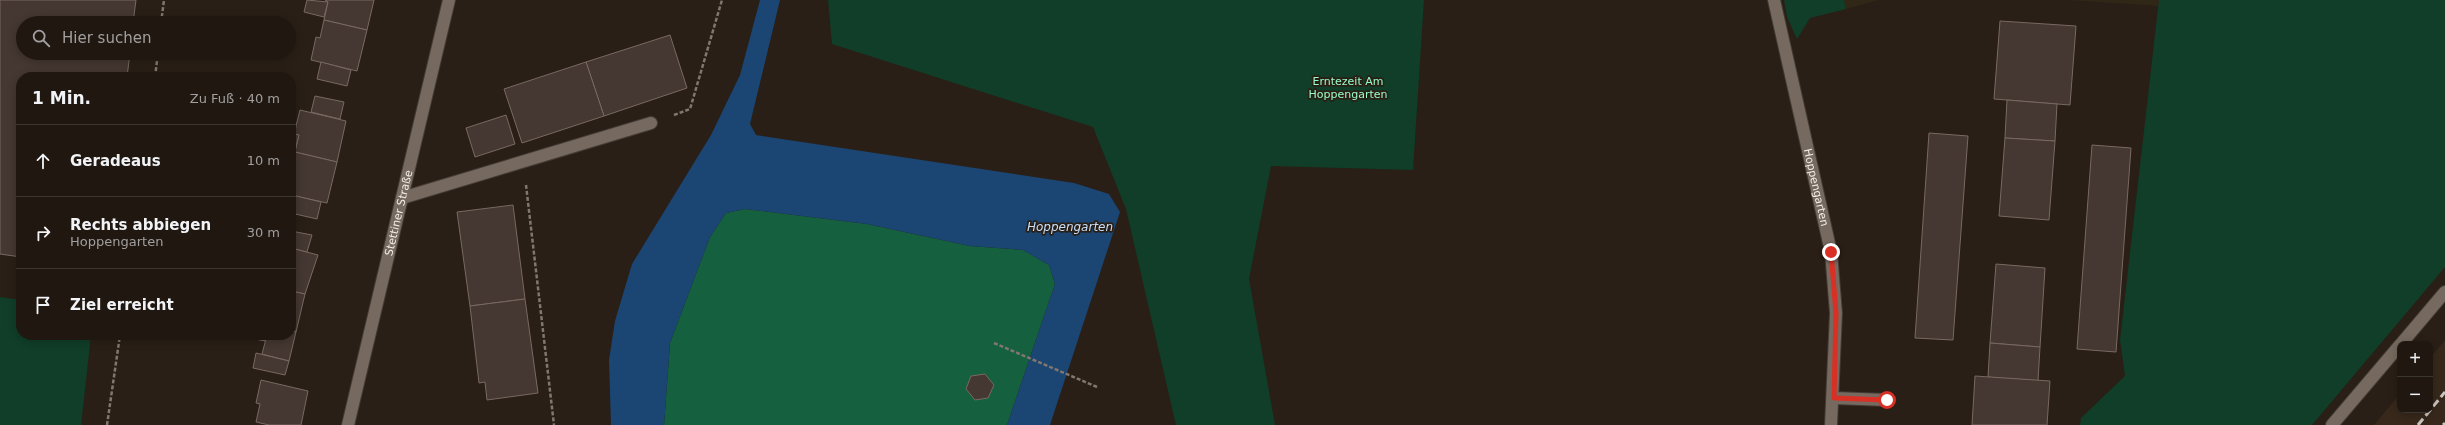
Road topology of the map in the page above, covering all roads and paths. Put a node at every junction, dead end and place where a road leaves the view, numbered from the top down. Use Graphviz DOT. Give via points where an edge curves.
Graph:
graph roads {
  1 [pos="164,0"];
  2 [pos="449,0"];
  3 [pos="722,0"];
  4 [pos="1774,0"];
  5 [pos="162,16"];
  6 [pos="157,60"];
  7 [pos="156,72"];
  8 [pos="651,123"];
  9 [pos="524,161"];
  10 [pos="402,198"];
  11 [pos="2445,292"];
  12 [pos="119,340"];
  13 [pos="2404,341"];
  14 [pos="994,343"];
  15 [pos="2397,350"];
  16 [pos="1097,386"];
  17 [pos="1834,398"];
  18 [pos="1887,400"];
  19 [pos="107,425"];
  20 [pos="348,425"];
  21 [pos="554,425"];
  22 [pos="1831,425"];
  23 [pos="2332,425"];
  1 -- 5 [label="path"];
  2 -- 10 [label="street, Stettiner Straße"];
  3 -- 8 [label="path" via="690,109"];
  4 -- 17 [label="street, Hoppengarten" via="1831,252 1836,313"];
  6 -- 7 [label="path"];
  8 -- 9 [label="street"];
  9 -- 10 [label="street"];
  9 -- 21 [label="path"];
  10 -- 20 [label="street, Stettiner Straße"];
  11 -- 13 [label="street"];
  12 -- 19 [label="path"];
  14 -- 16 [label="path"];
  15 -- 23 [label="street"];
  17 -- 18 [label="street"];
  17 -- 22 [label="street, Hoppengarten"];
}
